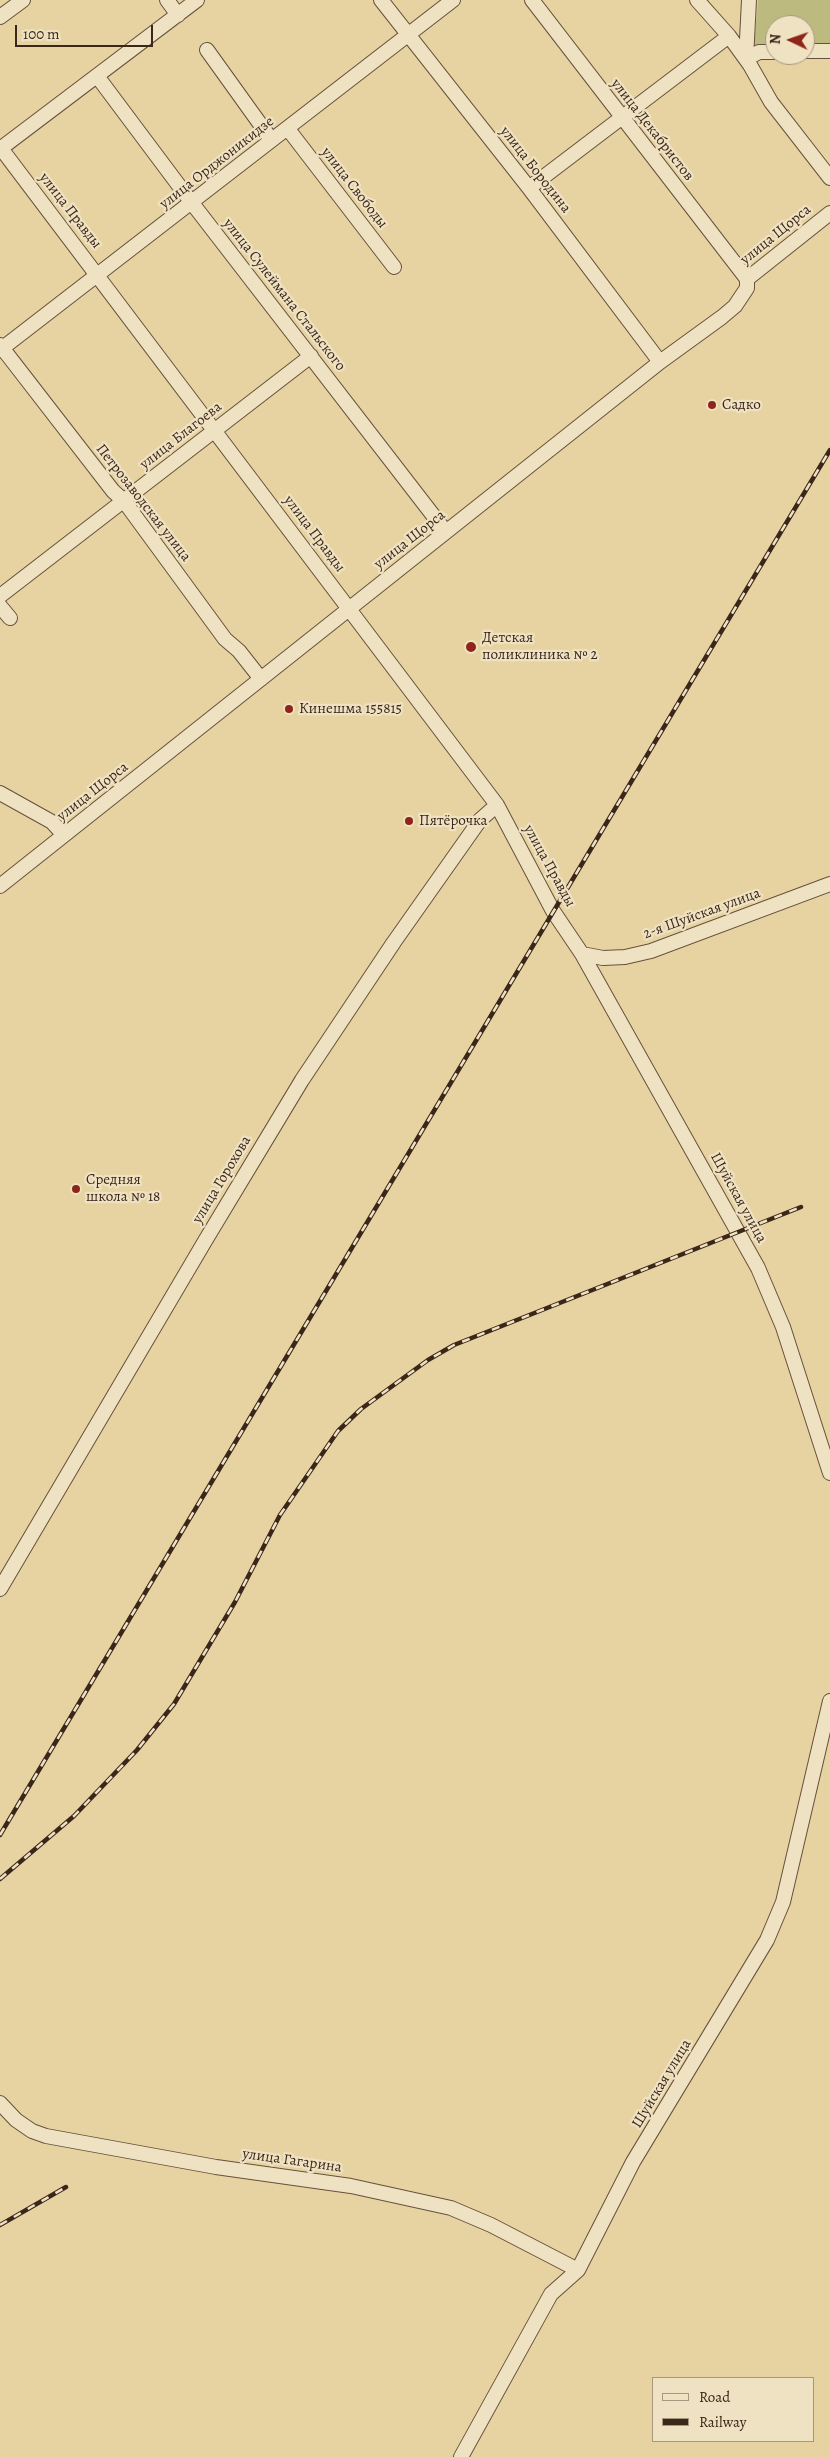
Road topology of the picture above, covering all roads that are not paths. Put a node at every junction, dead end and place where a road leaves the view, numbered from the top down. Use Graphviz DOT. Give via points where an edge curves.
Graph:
graph roads {
  1 [pos="23,0"];
  2 [pos="167,0"];
  3 [pos="197,0"];
  4 [pos="381,0"];
  5 [pos="453,0"];
  6 [pos="532,0"];
  7 [pos="697,0"];
  8 [pos="749,0"];
  9 [pos="178,15"];
  10 [pos="0,18"];
  11 [pos="409,35"];
  12 [pos="729,36"];
  13 [pos="207,50"];
  14 [pos="815,51"];
  15 [pos="830,51"];
  16 [pos="765,52"];
  17 [pos="746,59"];
  18 [pos="97,76"];
  19 [pos="622,117"];
  20 [pos="288,129"];
  21 [pos="268,135"];
  22 [pos="0,148"];
  23 [pos="830,178"];
  24 [pos="529,188"];
  25 [pos="192,203"];
  26 [pos="830,212"];
  27 [pos="394,267"];
  28 [pos="99,275"];
  29 [pos="747,279"];
  30 [pos="1,348"];
  31 [pos="310,356"];
  32 [pos="660,362"];
  33 [pos="215,430"];
  34 [pos="124,501"];
  35 [pos="446,532"];
  36 [pos="0,596"];
  37 [pos="0,606"];
  38 [pos="349,609"];
  39 [pos="10,618"];
  40 [pos="261,679"];
  41 [pos="0,793"];
  42 [pos="497,805"];
  43 [pos="64,835"];
  44 [pos="830,884"];
  45 [pos="0,886"];
  46 [pos="582,954"];
  47 [pos="830,1473"];
  48 [pos="0,1589"];
  49 [pos="830,1701"];
  50 [pos="0,2103"];
  51 [pos="578,2270"];
  52 [pos="461,2457"];
  1 -- 10 [label="street"];
  2 -- 9 [label="street"];
  3 -- 9 [label="street"];
  4 -- 11 [label="street, улица Бородина"];
  5 -- 11 [label="street, улица Орджоникидзе"];
  6 -- 19 [label="street, улица Декабристов"];
  7 -- 12 [label="street"];
  8 -- 17 [label="street"];
  9 -- 18 [label="street"];
  11 -- 20 [label="street, улица Орджоникидзе"];
  11 -- 24 [label="street, улица Бородина"];
  12 -- 17 [label="street"];
  12 -- 19 [label="street"];
  13 -- 21 [label="street"];
  14 -- 15 [label="street"];
  16 -- 17 [label="street"];
  17 -- 23 [label="street" via="771,102"];
  18 -- 22 [label="street"];
  18 -- 25 [label="street, улица Сулеймана Стальского"];
  19 -- 24 [label="street"];
  19 -- 29 [label="street, улица Декабристов"];
  20 -- 25 [label="street, улица Орджоникидзе"];
  20 -- 27 [label="street, улица Свободы"];
  22 -- 28 [label="street, улица Правды"];
  24 -- 32 [label="street, улица Бородина"];
  25 -- 28 [label="street, улица Орджоникидзе"];
  25 -- 31 [label="street, улица Сулеймана Стальского"];
  26 -- 29 [label="street, улица Щорса"];
  28 -- 30 [label="street, улица Орджоникидзе"];
  28 -- 33 [label="street, улица Правды"];
  29 -- 32 [label="street, улица Щорса" via="747,288 735,306"];
  30 -- 34 [label="street, Петрозаводская улица"];
  31 -- 33 [label="street, улица Благоева"];
  31 -- 35 [label="street, улица Сулеймана Стальского"];
  32 -- 35 [label="street, улица Щорса"];
  33 -- 34 [label="street, улица Благоева"];
  33 -- 38 [label="street, улица Правды"];
  34 -- 36 [label="street, улица Благоева"];
  34 -- 40 [label="street, Петрозаводская улица" via="225,639"];
  35 -- 38 [label="street, улица Щорса"];
  37 -- 39 [label="street"];
  38 -- 40 [label="street, улица Щорса"];
  38 -- 42 [label="street, улица Правды"];
  40 -- 43 [label="street, улица Щорса"];
  41 -- 43 [label="street" via="52,822"];
  42 -- 46 [label="street, улица Правды" via="553,911"];
  42 -- 48 [label="street, улица Горохова" via="480,820 302,1080"];
  43 -- 45 [label="street, улица Щорса"];
  44 -- 46 [label="street, 2-я Шуйская улица" via="651,951 603,958"];
  46 -- 47 [label="street, Шуйская улица" via="758,1268 799,1373"];
  49 -- 51 [label="street, Шуйская улица" via="783,1902 775,1923 749,1973 633,2162"];
  50 -- 51 [label="street, улица Гагарина" via="16,2120 46,2136 216,2167 351,2186 451,2208"];
  51 -- 52 [label="street, Шуйская улица" via="551,2294"];
}
